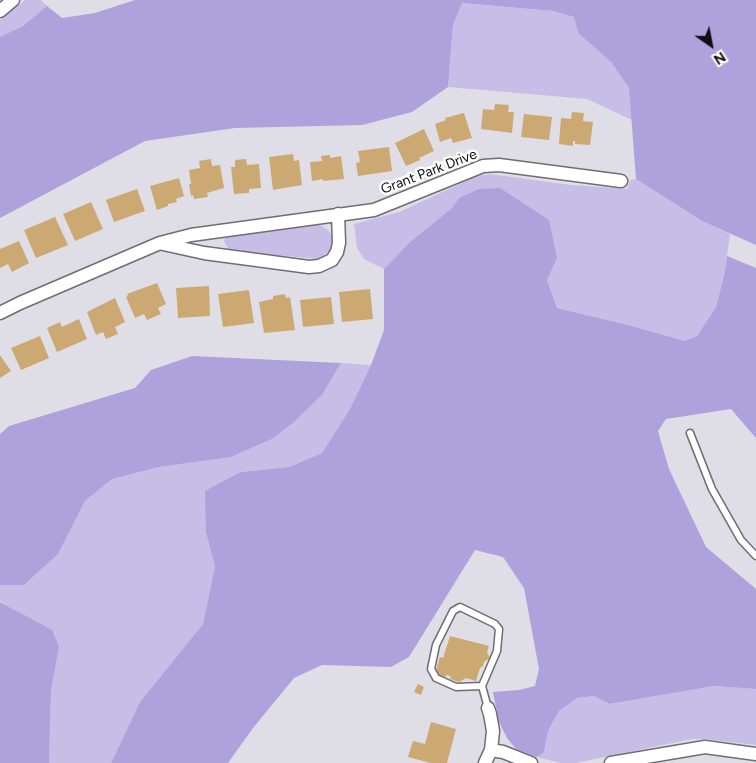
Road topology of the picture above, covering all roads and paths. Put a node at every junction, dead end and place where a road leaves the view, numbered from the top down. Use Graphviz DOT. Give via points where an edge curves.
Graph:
graph roads {
  1 [pos="14,0"];
  2 [pos="0,11"];
  3 [pos="620,181"];
  4 [pos="338,214"];
  5 [pos="160,244"];
  6 [pos="0,313"];
  7 [pos="690,433"];
  8 [pos="756,556"];
  9 [pos="482,686"];
  10 [pos="488,708"];
  11 [pos="491,750"];
  12 [pos="756,754"];
  13 [pos="485,763"];
  14 [pos="531,763"];
  15 [pos="611,763"];
  1 -- 2 [label="street"];
  3 -- 4 [label="street, Grant Park Drive" via="499,165 483,166 374,210"];
  4 -- 5 [label="street, Grant Park Drive" via="191,235"];
  4 -- 5 [label="street" via="337,252 332,260 320,266 204,253"];
  5 -- 6 [label="street, Grant Park Drive"];
  7 -- 8 [label="lane" via="712,489 741,540"];
  9 -- 9 [label="lane" via="456,686 436,678 431,670 436,645 453,612 460,607 495,624 499,630 497,651"];
  9 -- 10 [label="lane"];
  10 -- 11 [label="street"];
  11 -- 13 [label="street"];
  11 -- 14 [label="street"];
  12 -- 15 [label="street" via="705,747"];
}
